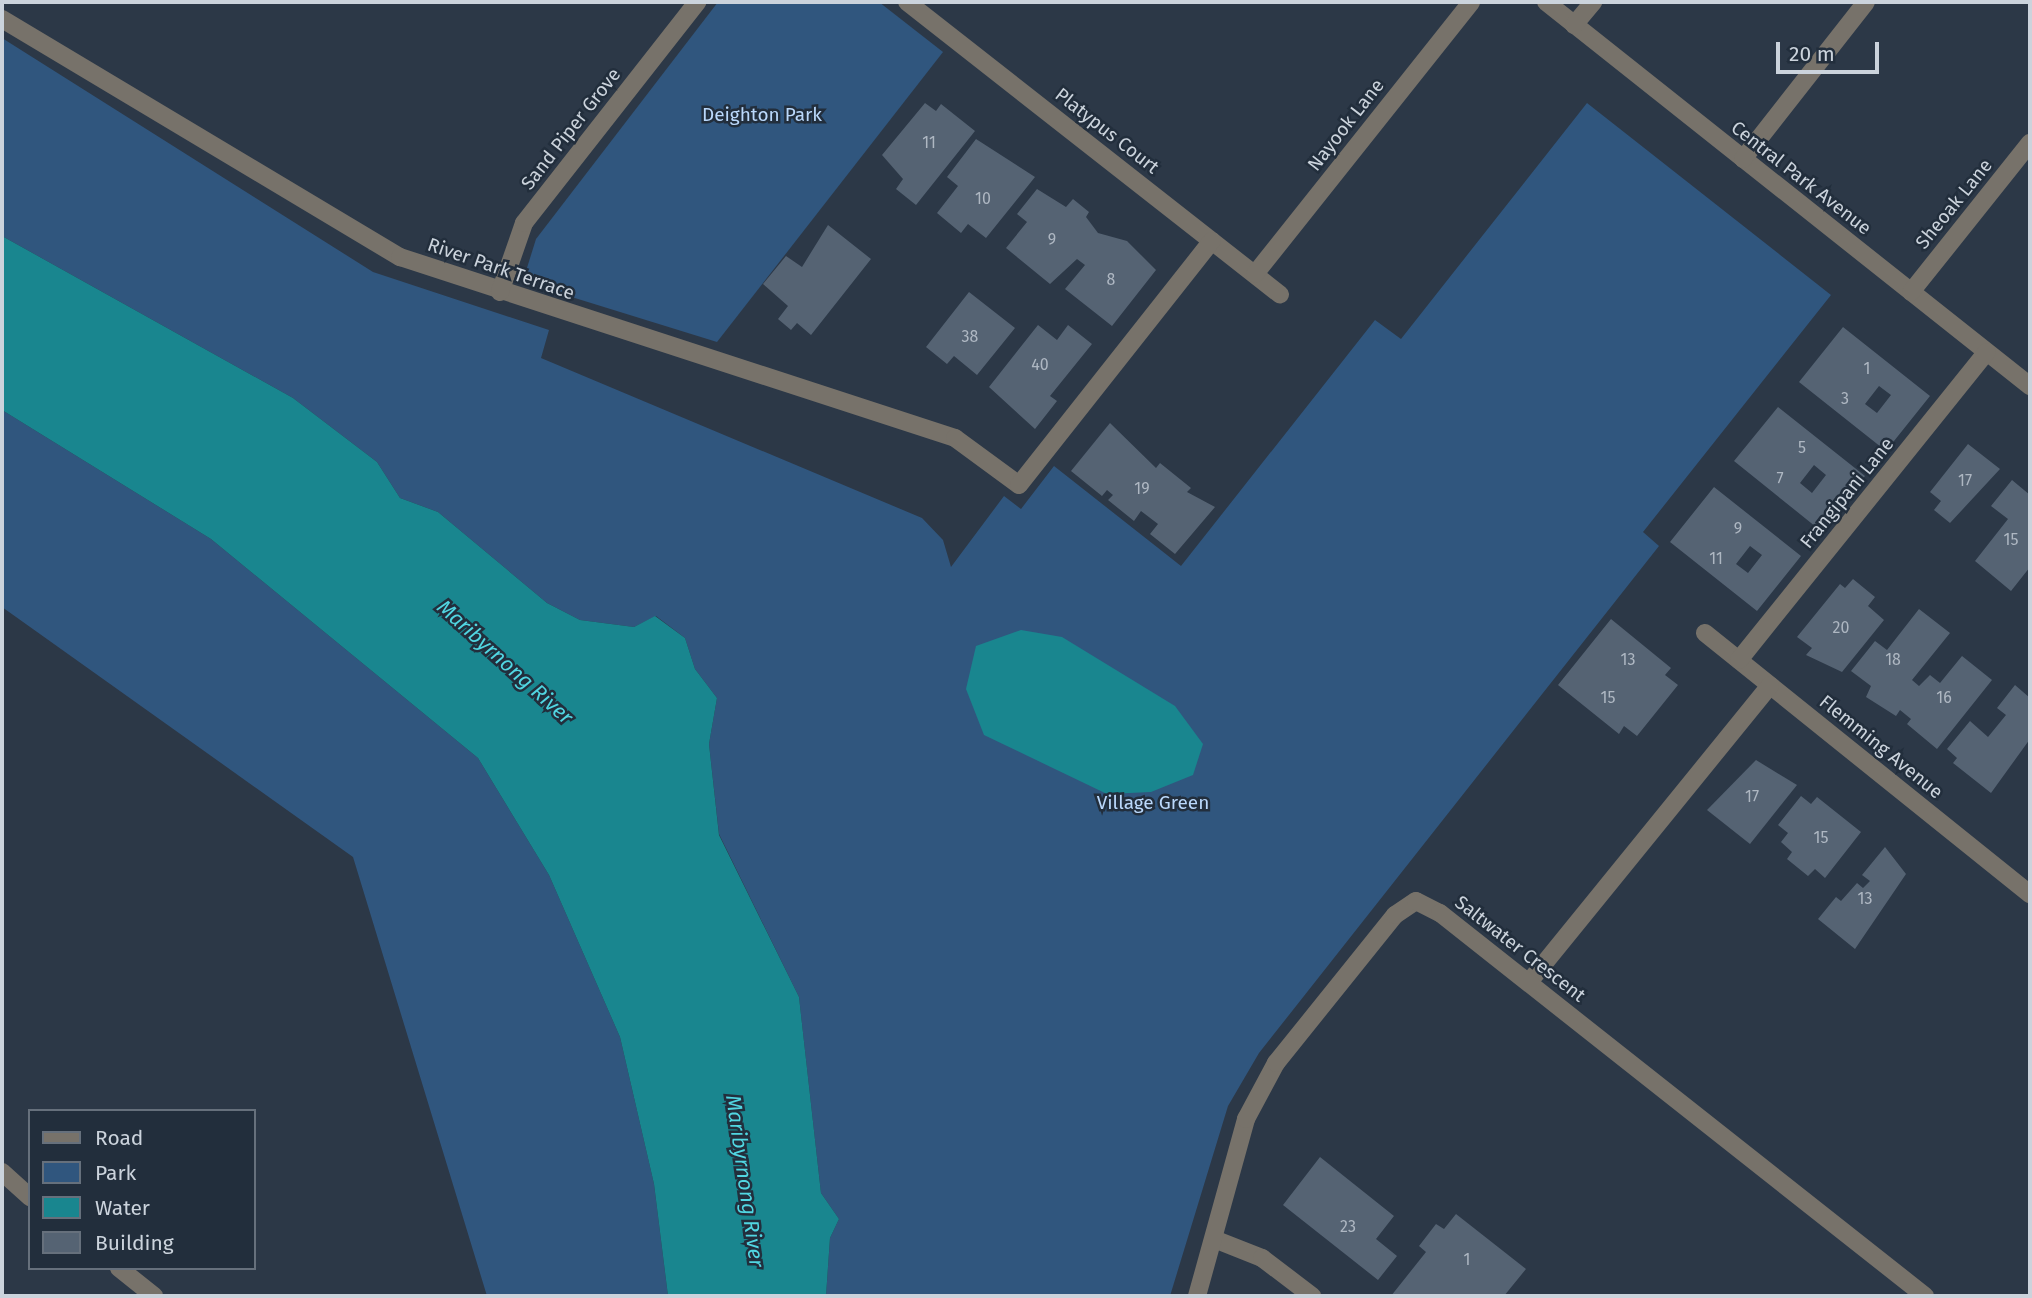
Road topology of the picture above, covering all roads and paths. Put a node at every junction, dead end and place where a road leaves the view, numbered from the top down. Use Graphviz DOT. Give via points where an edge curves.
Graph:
graph roads {
  1 [pos="696,2"];
  2 [pos="907,2"];
  3 [pos="1471,2"];
  4 [pos="1546,2"];
  5 [pos="1593,2"];
  6 [pos="1866,2"];
  7 [pos="2,19"];
  8 [pos="1574,25"];
  9 [pos="2030,143"];
  10 [pos="1743,159"];
  11 [pos="1212,241"];
  12 [pos="1255,274"];
  13 [pos="500,292"];
  14 [pos="1911,292"];
  15 [pos="1280,294"];
  16 [pos="1987,352"];
  17 [pos="2030,386"];
  18 [pos="1705,634"];
  19 [pos="1739,660"];
  20 [pos="1770,685"];
  21 [pos="2030,894"];
  22 [pos="1528,982"];
  23 [pos="2,1172"];
  24 [pos="28,1195"];
  25 [pos="1214,1239"];
  26 [pos="122,1270"];
  27 [pos="154,1296"];
  28 [pos="1196,1296"];
  29 [pos="1312,1296"];
  30 [pos="1925,1296"];
  1 -- 13 [label="street, Sand Piper Grove" via="524,223"];
  2 -- 11 [label="street, Platypus Court"];
  3 -- 12 [label="street, Nayook Lane"];
  4 -- 8 [label="street, Central Park Avenue"];
  5 -- 8 [label="street"];
  6 -- 10 [label="street"];
  7 -- 13 [label="street, River Park Terrace" via="349,232"];
  8 -- 10 [label="street, Central Park Avenue"];
  9 -- 14 [label="street, Sheoak Lane"];
  10 -- 14 [label="street, Central Park Avenue"];
  11 -- 12 [label="street, Platypus Court"];
  11 -- 13 [label="street, River Park Terrace" via="1019,485 955,438"];
  12 -- 15 [label="street, Platypus Court"];
  14 -- 16 [label="street, Central Park Avenue"];
  16 -- 17 [label="street, Central Park Avenue"];
  16 -- 19 [label="street, Frangipani Lane"];
  18 -- 19 [label="street, Flemming Avenue"];
  19 -- 20 [label="street, Flemming Avenue"];
  20 -- 21 [label="street, Flemming Avenue"];
  20 -- 22 [label="street"];
  22 -- 25 [label="street, Saltwater Crescent" via="1416,901 1395,915 1276,1063 1246,1119"];
  22 -- 30 [label="street, Saltwater Crescent"];
  23 -- 24 [label="street"];
  25 -- 28 [label="street, Saltwater Crescent"];
  25 -- 29 [label="street" via="1262,1258"];
  26 -- 27 [label="street"];
}
